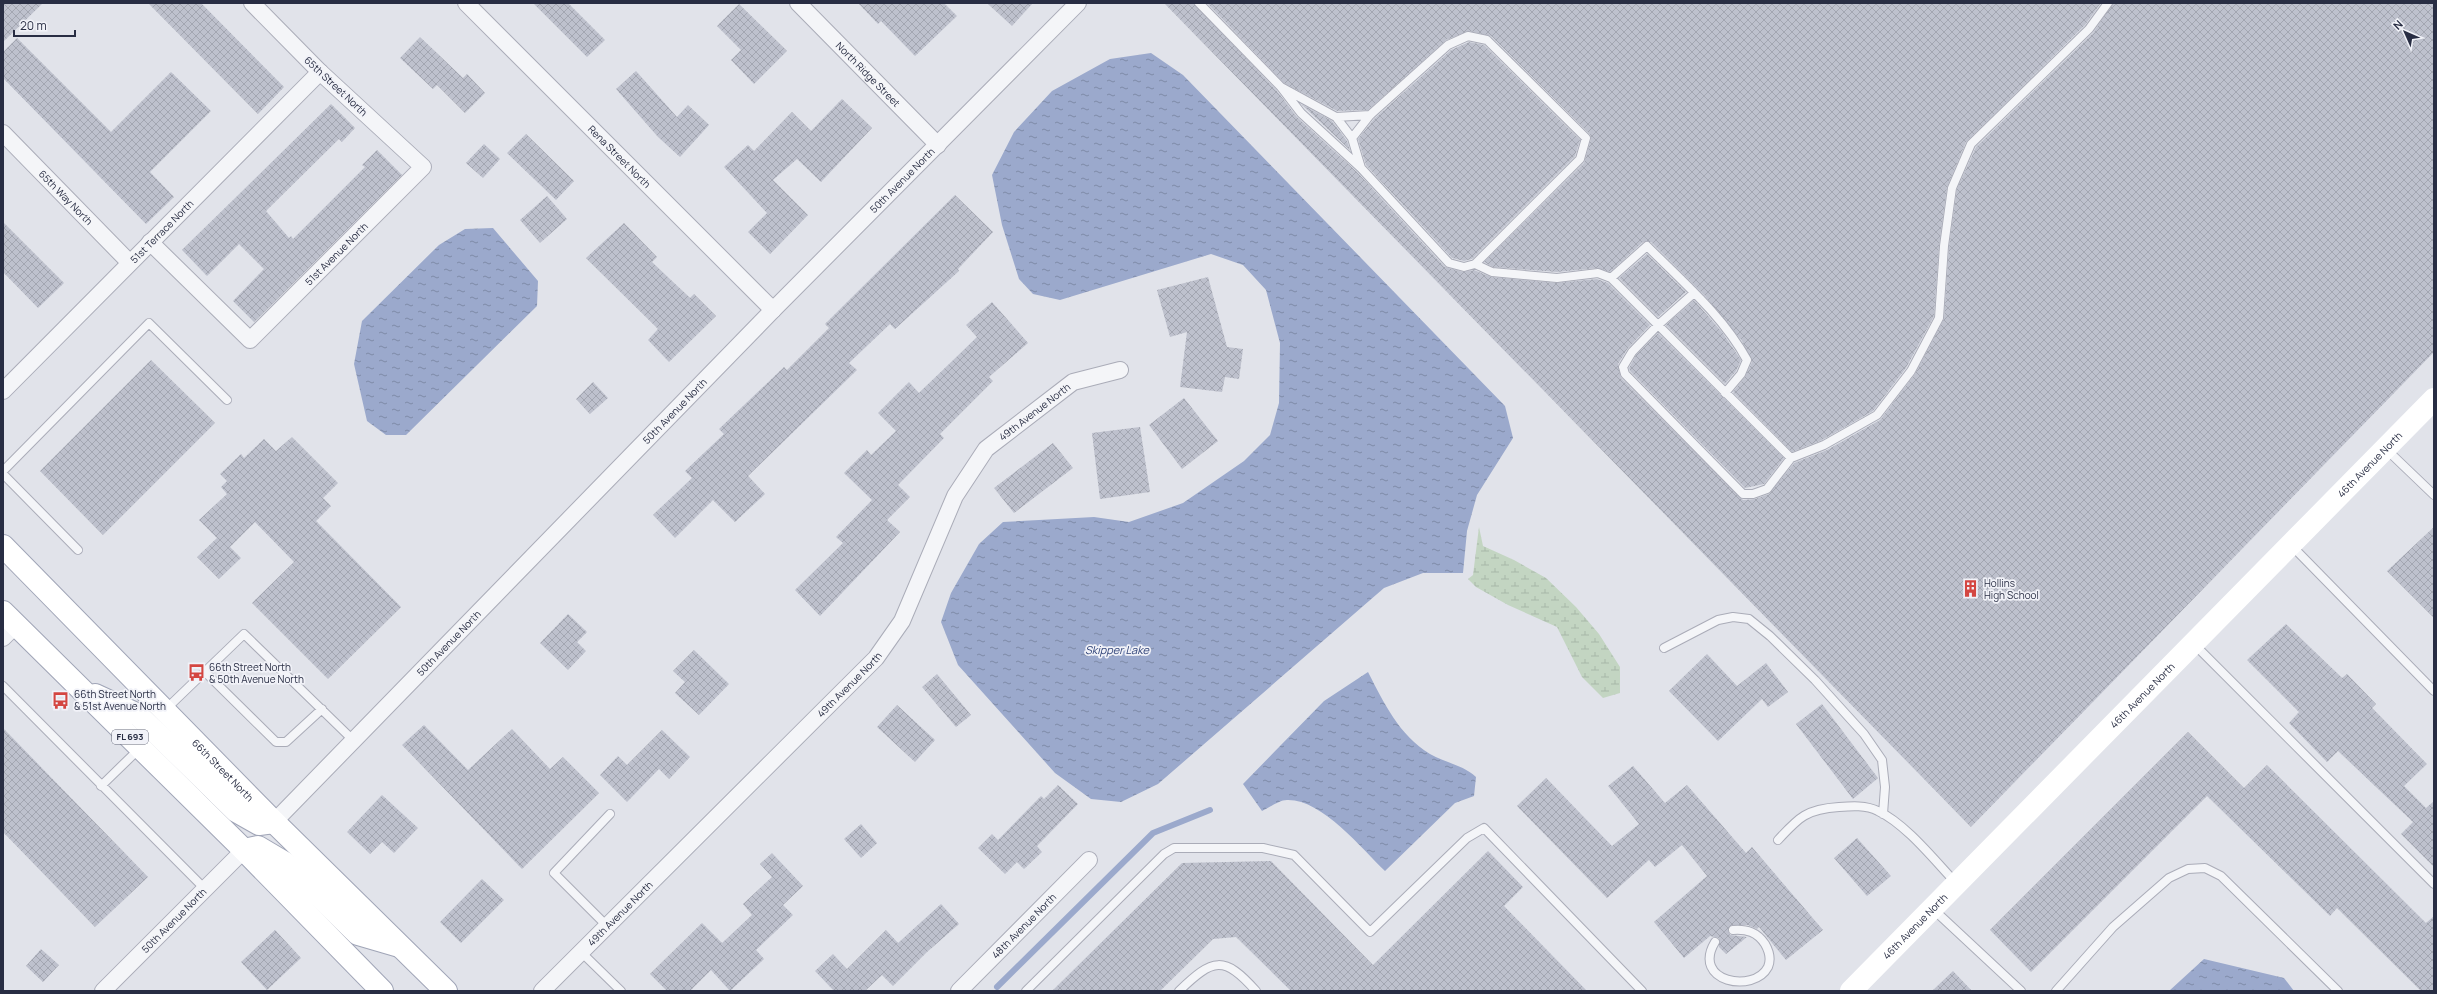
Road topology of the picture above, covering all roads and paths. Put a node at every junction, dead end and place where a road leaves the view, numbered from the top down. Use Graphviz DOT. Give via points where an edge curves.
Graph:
graph roads {
  1 [pos="252,3"];
  2 [pos="466,3"];
  3 [pos="798,3"];
  4 [pos="1078,3"];
  5 [pos="1199,3"];
  6 [pos="2108,3"];
  7 [pos="320,72"];
  8 [pos="1281,87"];
  9 [pos="1370,115"];
  10 [pos="1336,117"];
  11 [pos="3,133"];
  12 [pos="1352,138"];
  13 [pos="938,145"];
  14 [pos="423,167"];
  15 [pos="1361,168"];
  16 [pos="150,242"];
  17 [pos="129,262"];
  18 [pos="1475,264"];
  19 [pos="1611,278"];
  20 [pos="1694,292"];
  21 [pos="773,310"];
  22 [pos="1658,325"];
  23 [pos="1120,370"];
  24 [pos="3,391"];
  25 [pos="1725,393"];
  26 [pos="2434,399"];
  27 [pos="227,400"];
  28 [pos="2385,448"];
  29 [pos="1791,458"];
  30 [pos="3,472"];
  31 [pos="2434,495"];
  32 [pos="2290,545"];
  33 [pos="3,546"];
  34 [pos="78,550"];
  35 [pos="3,561"];
  36 [pos="26,568"];
  37 [pos="7,625"];
  38 [pos="2193,644"];
  39 [pos="1664,648"];
  40 [pos="205,672"];
  41 [pos="3,686"];
  42 [pos="80,688"];
  43 [pos="2434,691"];
  44 [pos="322,710"];
  45 [pos="165,711"];
  46 [pos="353,740"];
  47 [pos="141,748"];
  48 [pos="101,786"];
  49 [pos="610,814"];
  50 [pos="1883,814"];
  51 [pos="274,822"];
  52 [pos="1778,840"];
  53 [pos="244,850"];
  54 [pos="1089,860"];
  55 [pos="1956,884"];
  56 [pos="2434,884"];
  57 [pos="205,889"];
  58 [pos="1932,908"];
  59 [pos="607,926"];
  60 [pos="1734,930"];
  61 [pos="1715,942"];
  62 [pos="401,947"];
  63 [pos="581,952"];
  64 [pos="1741,990"];
  65 [pos="103,991"];
  66 [pos="382,991"];
  67 [pos="446,991"];
  68 [pos="542,991"];
  69 [pos="621,991"];
  70 [pos="959,991"];
  71 [pos="1026,991"];
  72 [pos="1179,991"];
  73 [pos="1256,991"];
  74 [pos="1642,991"];
  75 [pos="1851,991"];
  76 [pos="2021,991"];
  77 [pos="2056,991"];
  78 [pos="2338,991"];
  1 -- 7 [label="street, 65th Street North"];
  2 -- 21 [label="street, Rena Street North"];
  3 -- 13 [label="street, North Ridge Street"];
  4 -- 13 [label="street, 50th Avenue North"];
  5 -- 8 [label="lane"];
  6 -- 29 [label="lane" via="2089,29 1972,144 1952,188 1944,246 1939,318 1911,371 1876,416 1824,445"];
  7 -- 14 [label="street, 65th Street North"];
  7 -- 16 [label="street, 51st Terrace North"];
  8 -- 10 [label="lane"];
  8 -- 15 [label="lane" via="1301,113"];
  9 -- 10 [label="lane"];
  9 -- 12 [label="lane"];
  9 -- 18 [label="lane" via="1448,45 1468,36 1487,40 1586,138 1580,159"];
  10 -- 12 [label="lane"];
  11 -- 17 [label="street, 65th Way North"];
  12 -- 15 [label="lane"];
  13 -- 21 [label="street, 50th Avenue North"];
  14 -- 16 [label="street, 51st Avenue North" via="250,340"];
  15 -- 18 [label="lane" via="1449,263 1464,267"];
  16 -- 17 [label="street, 51st Terrace North"];
  17 -- 24 [label="street, 51st Terrace North"];
  18 -- 19 [label="lane" via="1492,272 1557,278 1598,272"];
  19 -- 20 [label="lane" via="1647,246"];
  19 -- 22 [label="lane"];
  20 -- 22 [label="lane"];
  20 -- 25 [label="lane" via="1736,338 1747,360 1741,374"];
  21 -- 46 [label="street, 50th Avenue North"];
  22 -- 25 [label="lane"];
  22 -- 29 [label="lane" via="1632,352 1623,367 1625,374 1743,494 1753,494 1767,489"];
  23 -- 59 [label="street, 49th Avenue North" via="1073,382 986,449 956,496 902,621 876,658"];
  25 -- 29 [label="lane"];
  26 -- 28 [label="main road, 46th Avenue North"];
  27 -- 30 [label="lane" via="149,323"];
  28 -- 31 [label="lane"];
  28 -- 32 [label="main road, 46th Avenue North"];
  30 -- 34 [label="lane"];
  32 -- 38 [label="main road, 46th Avenue North"];
  32 -- 43 [label="lane"];
  33 -- 36 [label="main road, 66th Street North"];
  35 -- 36 [label="main road"];
  36 -- 45 [label="main road, 66th Street North"];
  37 -- 42 [label="main road, FL 693"];
  38 -- 55 [label="main road, 46th Avenue North"];
  38 -- 56 [label="lane"];
  39 -- 50 [label="lane" via="1718,620 1733,617 1749,619 1814,680 1864,734 1882,760 1886,787"];
  40 -- 44 [label="lane" via="276,742 286,742"];
  40 -- 44 [label="lane" via="244,634"];
  40 -- 45 [label="lane"];
  41 -- 48 [label="lane"];
  42 -- 47 [label="main road, FL 693"];
  42 -- 51 [label="main road" via="138,715 236,812 259,824"];
  44 -- 46 [label="lane"];
  45 -- 51 [label="main road, 66th Street North"];
  46 -- 51 [label="street, 50th Avenue North"];
  47 -- 48 [label="lane"];
  47 -- 53 [label="main road, FL 693"];
  48 -- 57 [label="lane"];
  49 -- 59 [label="lane" via="554,873"];
  50 -- 52 [label="lane" via="1867,807 1817,808 1808,811 1794,822"];
  50 -- 55 [label="lane" via="1901,828"];
  51 -- 62 [label="main road, 66th Street North"];
  53 -- 57 [label="street, 50th Avenue North"];
  53 -- 62 [label="main road" via="258,847 285,863 358,934"];
  53 -- 66 [label="main road, FL 693"];
  54 -- 70 [label="street, 48th Avenue North"];
  55 -- 58 [label="main road, 46th Avenue North"];
  57 -- 65 [label="street, 50th Avenue North"];
  58 -- 75 [label="main road, 46th Avenue North"];
  58 -- 76 [label="lane"];
  59 -- 63 [label="street, 49th Avenue North"];
  60 -- 64 [label="lane" via="1753,932 1764,942 1769,955 1766,974 1759,982"];
  61 -- 64 [label="lane" via="1710,958 1715,977 1722,984"];
  62 -- 67 [label="main road, 66th Street North"];
  63 -- 68 [label="street, 49th Avenue North"];
  63 -- 69 [label="lane"];
  71 -- 74 [label="lane" via="1164,854 1174,848 1263,848 1294,855 1370,932 1467,838 1484,828"];
  72 -- 73 [label="lane" via="1194,976 1212,965 1239,972"];
  77 -- 78 [label="lane" via="2113,927 2169,878 2188,869 2205,868 2222,876"];
}
